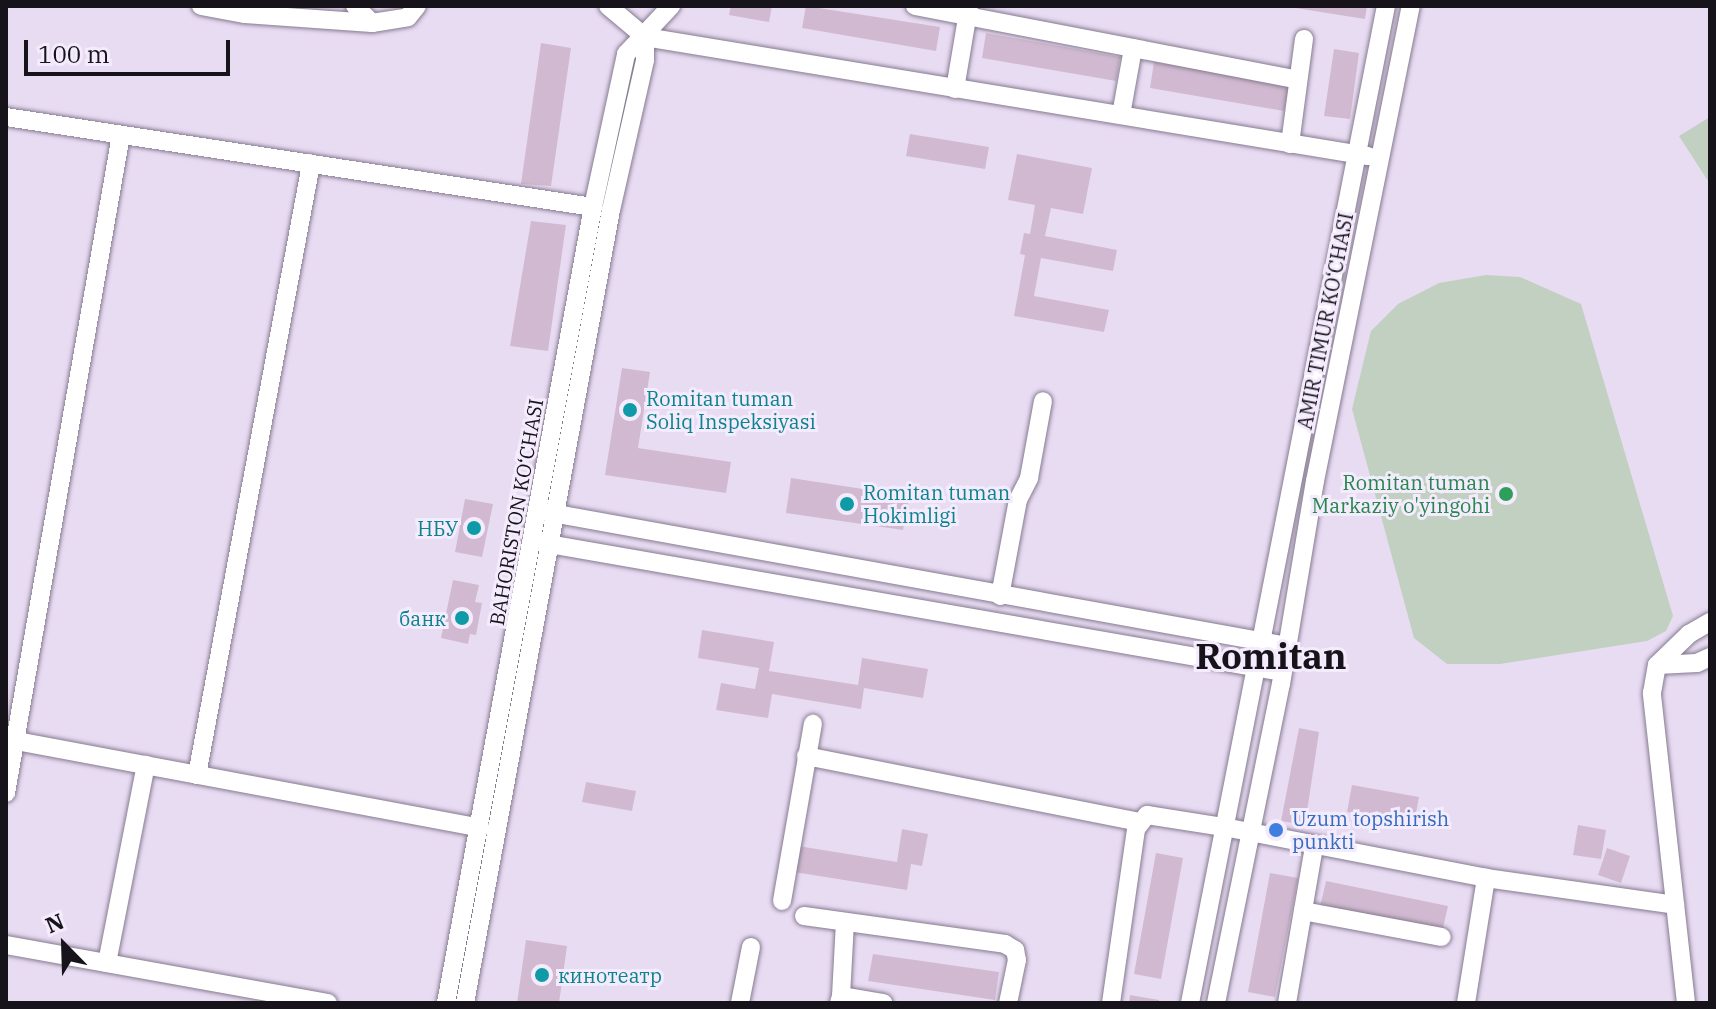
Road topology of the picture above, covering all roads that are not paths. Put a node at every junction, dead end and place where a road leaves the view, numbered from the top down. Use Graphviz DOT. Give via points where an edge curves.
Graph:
graph roads {
  1 [pos="201,6"];
  2 [pos="355,6"];
  3 [pos="417,6"];
  4 [pos="608,6"];
  5 [pos="671,6"];
  6 [pos="915,6"];
  7 [pos="1386,6"];
  8 [pos="1411,6"];
  9 [pos="968,10"];
  10 [pos="372,23"];
  11 [pos="645,37"];
  12 [pos="1304,39"];
  13 [pos="1133,48"];
  14 [pos="1298,80"];
  15 [pos="955,89"];
  16 [pos="1121,115"];
  17 [pos="6,117"];
  18 [pos="121,135"];
  19 [pos="1290,144"];
  20 [pos="1356,154"];
  21 [pos="1381,158"];
  22 [pos="311,164"];
  23 [pos="593,207"];
  24 [pos="1043,401"];
  25 [pos="548,512"];
  26 [pos="533,541"];
  27 [pos="552,545"];
  28 [pos="1000,596"];
  29 [pos="1710,622"];
  30 [pos="1259,642"];
  31 [pos="1288,646"];
  32 [pos="1710,657"];
  33 [pos="1657,665"];
  34 [pos="1255,668"];
  35 [pos="1282,672"];
  36 [pos="813,724"];
  37 [pos="11,740"];
  38 [pos="806,756"];
  39 [pos="146,765"];
  40 [pos="197,775"];
  41 [pos="6,793"];
  42 [pos="1138,822"];
  43 [pos="1224,827"];
  44 [pos="481,828"];
  45 [pos="1249,832"];
  46 [pos="1314,847"];
  47 [pos="1486,878"];
  48 [pos="782,901"];
  49 [pos="1675,905"];
  50 [pos="1303,911"];
  51 [pos="804,916"];
  52 [pos="845,922"];
  53 [pos="1442,937"];
  54 [pos="6,945"];
  55 [pos="751,947"];
  56 [pos="107,963"];
  57 [pos="840,999"];
  58 [pos="328,1003"];
  59 [pos="446,1003"];
  60 [pos="465,1003"];
  61 [pos="740,1003"];
  62 [pos="883,1003"];
  63 [pos="1008,1003"];
  64 [pos="1111,1003"];
  65 [pos="1190,1003"];
  66 [pos="1216,1003"];
  67 [pos="1287,1003"];
  68 [pos="1466,1003"];
  69 [pos="1686,1003"];
  1 -- 10 [label="street"];
  2 -- 10 [label="street"];
  3 -- 10 [label="street" via="408,17"];
  4 -- 11 [label="street"];
  5 -- 11 [label="street, BAHORISTON KO‘CHASI"];
  6 -- 9 [label="street"];
  7 -- 20 [label="street, AMIR TIMUR KO‘CHASI"];
  8 -- 21 [label="street, AMIR TIMUR KO‘CHASI"];
  9 -- 13 [label="street"];
  9 -- 15 [label="street"];
  11 -- 15 [label="street"];
  11 -- 23 [label="street, BAHORISTON KO‘CHASI" via="626,54"];
  11 -- 25 [label="street, BAHORISTON KO‘CHASI" via="645,60"];
  12 -- 14 [label="street"];
  13 -- 14 [label="street"];
  13 -- 16 [label="street"];
  14 -- 19 [label="street"];
  15 -- 16 [label="street"];
  16 -- 19 [label="street"];
  17 -- 18 [label="street"];
  18 -- 22 [label="street"];
  18 -- 37 [label="street"];
  19 -- 20 [label="street"];
  20 -- 21 [label="street"];
  20 -- 30 [label="street, AMIR TIMUR KO‘CHASI"];
  21 -- 31 [label="street, AMIR TIMUR KO‘CHASI" via="1315,481"];
  22 -- 23 [label="street"];
  22 -- 40 [label="street"];
  23 -- 25 [label="street, BAHORISTON KO‘CHASI"];
  24 -- 28 [label="street"];
  25 -- 26 [label="street, BAHORISTON KO‘CHASI"];
  25 -- 27 [label="street, BAHORISTON KO‘CHASI"];
  25 -- 28 [label="street"];
  26 -- 27 [label="street"];
  26 -- 44 [label="street, BAHORISTON KO‘CHASI"];
  27 -- 34 [label="street"];
  27 -- 60 [label="street, BAHORISTON KO‘CHASI"];
  28 -- 30 [label="street"];
  29 -- 33 [label="street"];
  30 -- 31 [label="street"];
  30 -- 34 [label="street, AMIR TIMUR KO‘CHASI"];
  31 -- 35 [label="street, AMIR TIMUR KO‘CHASI"];
  32 -- 33 [label="street"];
  33 -- 49 [label="street" via="1652,693"];
  34 -- 35 [label="street"];
  34 -- 43 [label="street, AMIR TIMUR KO‘CHASI"];
  35 -- 45 [label="street, AMIR TIMUR KO‘CHASI"];
  36 -- 38 [label="street"];
  37 -- 39 [label="street"];
  37 -- 41 [label="street"];
  38 -- 42 [label="street"];
  38 -- 48 [label="street"];
  39 -- 40 [label="street"];
  39 -- 56 [label="street"];
  40 -- 44 [label="street"];
  42 -- 43 [label="street" via="1151,815"];
  42 -- 64 [label="street"];
  43 -- 45 [label="street"];
  43 -- 65 [label="street, AMIR TIMUR KO‘CHASI"];
  44 -- 59 [label="street, BAHORISTON KO‘CHASI"];
  45 -- 46 [label="street"];
  45 -- 66 [label="street, AMIR TIMUR KO‘CHASI"];
  46 -- 47 [label="street"];
  46 -- 50 [label="street"];
  47 -- 49 [label="street"];
  47 -- 68 [label="street"];
  49 -- 69 [label="street"];
  50 -- 53 [label="street"];
  50 -- 67 [label="street"];
  51 -- 52 [label="street"];
  52 -- 57 [label="street"];
  52 -- 63 [label="street" via="1005,944 1015,950 1017,960"];
  54 -- 56 [label="street"];
  55 -- 61 [label="street"];
  56 -- 58 [label="street"];
  57 -- 62 [label="street"];
}
